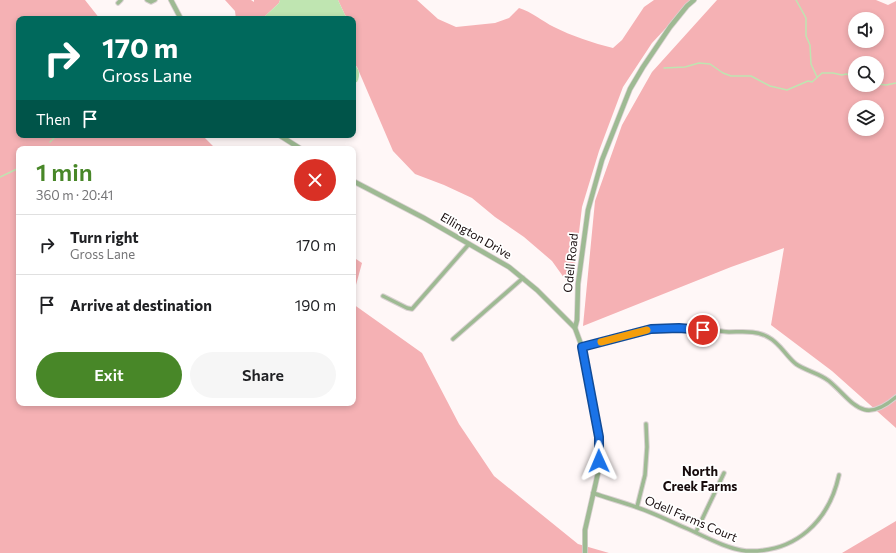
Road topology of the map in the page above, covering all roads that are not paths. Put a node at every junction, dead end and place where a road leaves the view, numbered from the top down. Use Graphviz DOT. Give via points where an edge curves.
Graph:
graph roads {
  1 [pos="147,0"];
  2 [pos="155,0"];
  3 [pos="171,0"];
  4 [pos="694,0"];
  5 [pos="179,16"];
  6 [pos="284,138"];
  7 [pos="296,146"];
  8 [pos="356,183"];
  9 [pos="469,244"];
  10 [pos="523,278"];
  11 [pos="383,296"];
  12 [pos="575,328"];
  13 [pos="453,339"];
  14 [pos="582,347"];
  15 [pos="896,397"];
  16 [pos="646,424"];
  17 [pos="724,473"];
  18 [pos="839,474"];
  19 [pos="593,493"];
  20 [pos="637,507"];
  21 [pos="696,532"];
  22 [pos="585,553"];
  1 -- 2 [label="street"];
  3 -- 5 [label="street"];
  4 -- 12 [label="street, Odell Road" via="670,27 636,77 602,160 588,210"];
  6 -- 7 [label="street"];
  8 -- 9 [label="street, Ellington Drive"];
  9 -- 10 [label="street, Ellington Drive"];
  9 -- 11 [label="street" via="412,308"];
  10 -- 12 [label="street, Ellington Drive"];
  10 -- 13 [label="street"];
  12 -- 14 [label="street, Odell Road"];
  14 -- 15 [label="street" via="660,328 751,332 770,338 795,363 824,377 857,407 864,410 876,409"];
  14 -- 19 [label="street, Odell Road" via="600,450"];
  16 -- 20 [label="street" via="645,475"];
  17 -- 21 [label="street"];
  18 -- 21 [label="street, Odell Farms Court" via="832,498 822,516 802,537 787,545 746,551 726,546"];
  19 -- 20 [label="street, Odell Farms Court"];
  19 -- 22 [label="street, Odell Road" via="585,530"];
  20 -- 21 [label="street, Odell Farms Court"];
}
